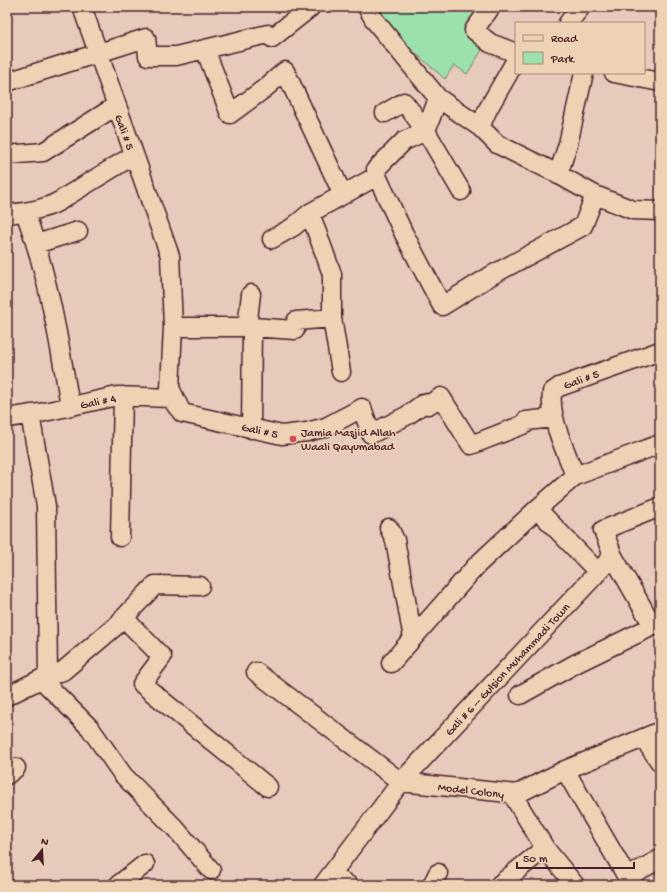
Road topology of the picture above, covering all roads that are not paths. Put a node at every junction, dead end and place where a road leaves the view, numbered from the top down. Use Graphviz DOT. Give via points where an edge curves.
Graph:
graph roads {
  1 [pos="82,7"];
  2 [pos="311,7"];
  3 [pos="368,7"];
  4 [pos="491,7"];
  5 [pos="581,7"];
  6 [pos="569,22"];
  7 [pos="205,49"];
  8 [pos="98,53"];
  9 [pos="515,53"];
  10 [pos="515,62"];
  11 [pos="584,74"];
  12 [pos="619,74"];
  13 [pos="7,82"];
  14 [pos="660,82"];
  15 [pos="438,98"];
  16 [pos="116,106"];
  17 [pos="385,113"];
  18 [pos="480,127"];
  19 [pos="426,130"];
  20 [pos="7,155"];
  21 [pos="134,155"];
  22 [pos="558,175"];
  23 [pos="378,176"];
  24 [pos="461,192"];
  25 [pos="342,195"];
  26 [pos="595,195"];
  27 [pos="660,211"];
  28 [pos="25,212"];
  29 [pos="310,213"];
  30 [pos="7,214"];
  31 [pos="78,231"];
  32 [pos="272,239"];
  33 [pos="36,244"];
  34 [pos="251,294"];
  35 [pos="332,318"];
  36 [pos="173,327"];
  37 [pos="250,327"];
  38 [pos="660,351"];
  39 [pos="341,372"];
  40 [pos="123,396"];
  41 [pos="70,406"];
  42 [pos="182,413"];
  43 [pos="30,414"];
  44 [pos="7,418"];
  45 [pos="553,418"];
  46 [pos="251,429"];
  47 [pos="660,444"];
  48 [pos="575,476"];
  49 [pos="660,507"];
  50 [pos="537,509"];
  51 [pos="389,528"];
  52 [pos="120,537"];
  53 [pos="613,556"];
  54 [pos="598,572"];
  55 [pos="200,586"];
  56 [pos="124,618"];
  57 [pos="657,624"];
  58 [pos="413,638"];
  59 [pos="391,663"];
  60 [pos="256,672"];
  61 [pos="44,678"];
  62 [pos="520,695"];
  63 [pos="7,696"];
  64 [pos="660,762"];
  65 [pos="565,770"];
  66 [pos="401,782"];
  67 [pos="268,787"];
  68 [pos="512,794"];
  69 [pos="545,848"];
  70 [pos="660,859"];
  71 [pos="145,864"];
  72 [pos="211,870"];
  73 [pos="327,880"];
  74 [pos="572,884"];
  75 [pos="118,885"];
  76 [pos="348,885"];
  77 [pos="499,885"];
  1 -- 8 [label="street, Gali # 5"];
  2 -- 7 [label="street" via="272,38 268,34"];
  3 -- 15 [label="street" via="375,21"];
  4 -- 9 [label="street" via="474,30 490,43"];
  5 -- 6 [label="street"];
  7 -- 8 [label="street" via="176,56 148,56 146,38"];
  7 -- 25 [label="street" via="230,114 285,71"];
  8 -- 13 [label="street"];
  8 -- 16 [label="street, Gali # 5"];
  10 -- 18 [label="street"];
  11 -- 22 [label="street" via="568,144"];
  12 -- 14 [label="street"];
  15 -- 18 [label="street"];
  15 -- 19 [label="street"];
  16 -- 20 [label="street" via="43,152"];
  16 -- 21 [label="street, Gali # 5"];
  17 -- 19 [label="street" via="404,102"];
  18 -- 22 [label="street" via="497,144"];
  19 -- 23 [label="street" via="404,141 376,169"];
  19 -- 24 [label="street"];
  21 -- 28 [label="street" via="59,202"];
  21 -- 36 [label="street, Gali # 5" via="170,256"];
  22 -- 26 [label="street"];
  23 -- 25 [label="street"];
  23 -- 26 [label="street" via="404,234 442,306 492,275 583,226"];
  25 -- 29 [label="street"];
  26 -- 27 [label="street" via="633,210"];
  28 -- 30 [label="street"];
  28 -- 33 [label="street"];
  29 -- 32 [label="street" via="293,228"];
  29 -- 35 [label="street" via="332,274"];
  31 -- 33 [label="street"];
  33 -- 41 [label="street" via="55,323"];
  34 -- 37 [label="street"];
  35 -- 37 [label="street" via="296,320 295,330"];
  35 -- 39 [label="street"];
  36 -- 37 [label="street"];
  36 -- 42 [label="street, Gali # 5" via="170,388"];
  37 -- 46 [label="street"];
  38 -- 45 [label="street, Gali # 5" via="552,392"];
  40 -- 41 [label="street, Gali # 4"];
  40 -- 42 [label="street, Gali # 4" via="171,398"];
  40 -- 52 [label="street"];
  41 -- 43 [label="street, Gali # 4"];
  42 -- 46 [label="street, Gali # 5"];
  43 -- 44 [label="street, Gali # 4"];
  43 -- 61 [label="street" via="46,506"];
  45 -- 46 [label="street, Gali # 5" via="526,421 526,424 471,446 441,397 428,405 424,403 408,415 371,434 362,408 326,427 307,432 282,435"];
  45 -- 48 [label="street"];
  47 -- 48 [label="street"];
  48 -- 50 [label="street"];
  49 -- 53 [label="street" via="603,530"];
  50 -- 54 [label="street"];
  50 -- 58 [label="street" via="477,565"];
  51 -- 58 [label="street" via="395,540"];
  53 -- 54 [label="street, Gali # 6 -- Gulsion Muhammadi Town"];
  53 -- 57 [label="street"];
  54 -- 66 [label="street, Gali # 6 -- Gulsion Muhammadi Town"];
  55 -- 56 [label="street" via="155,585"];
  56 -- 61 [label="street" via="63,671"];
  56 -- 67 [label="street" via="162,657 142,684"];
  57 -- 62 [label="street" via="575,664"];
  58 -- 59 [label="street"];
  60 -- 66 [label="street"];
  61 -- 63 [label="street"];
  61 -- 72 [label="street" via="90,728 123,775 175,828"];
  64 -- 65 [label="street, Model Colony" via="651,735"];
  65 -- 68 [label="street, Model Colony" via="517,794"];
  65 -- 70 [label="street" via="627,877"];
  66 -- 68 [label="street, Model Colony"];
  66 -- 73 [label="street"];
  68 -- 69 [label="street"];
  69 -- 74 [label="street"];
  69 -- 77 [label="street"];
  71 -- 75 [label="street"];
  73 -- 76 [label="street"];
}
